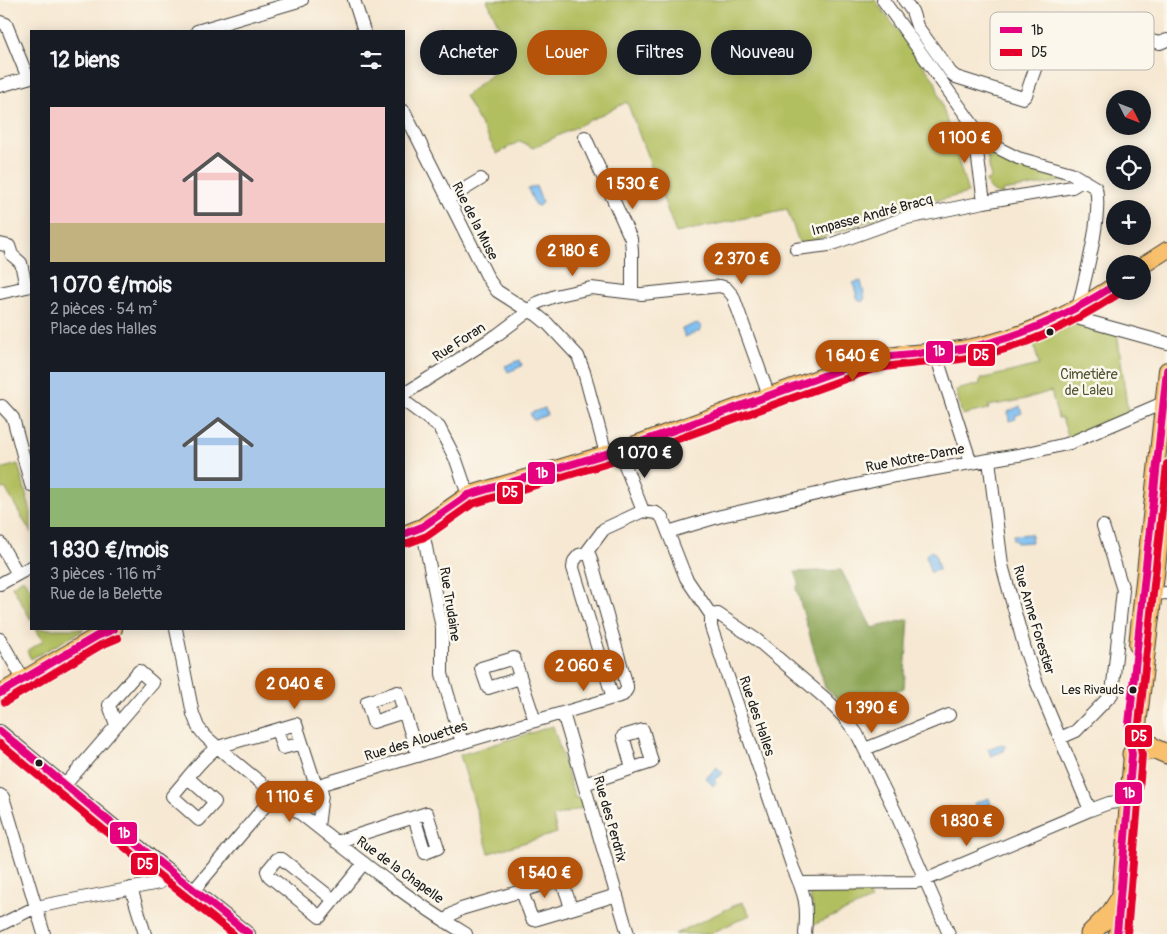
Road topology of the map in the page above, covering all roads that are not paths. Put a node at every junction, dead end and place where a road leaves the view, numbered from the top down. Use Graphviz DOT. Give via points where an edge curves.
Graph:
graph roads {
  1 [pos="302,0"];
  2 [pos="354,0"];
  3 [pos="884,0"];
  4 [pos="904,0"];
  5 [pos="0,22"];
  6 [pos="200,30"];
  7 [pos="364,30"];
  8 [pos="1167,40"];
  9 [pos="1154,42"];
  10 [pos="1034,70"];
  11 [pos="29,77"];
  12 [pos="0,86"];
  13 [pos="405,113"];
  14 [pos="978,132"];
  15 [pos="585,137"];
  16 [pos="481,179"];
  17 [pos="1084,180"];
  18 [pos="448,199"];
  19 [pos="984,202"];
  20 [pos="0,244"];
  21 [pos="796,249"];
  22 [pos="1167,250"];
  23 [pos="1151,260"];
  24 [pos="28,287"];
  25 [pos="632,292"];
  26 [pos="1106,292"];
  27 [pos="0,293"];
  28 [pos="529,311"];
  29 [pos="1077,315"];
  30 [pos="1167,343"];
  31 [pos="935,352"];
  32 [pos="1167,370"];
  33 [pos="405,393"];
  34 [pos="769,396"];
  35 [pos="405,402"];
  36 [pos="1163,404"];
  37 [pos="2,406"];
  38 [pos="612,452"];
  39 [pos="989,460"];
  40 [pos="971,463"];
  41 [pos="30,481"];
  42 [pos="1167,483"];
  43 [pos="468,495"];
  44 [pos="643,511"];
  45 [pos="1103,526"];
  46 [pos="422,527"];
  47 [pos="668,532"];
  48 [pos="405,534"];
  49 [pos="0,543"];
  50 [pos="586,554"];
  51 [pos="30,567"];
  52 [pos="18,574"];
  53 [pos="0,584"];
  54 [pos="1161,594"];
  55 [pos="711,621"];
  56 [pos="108,630"];
  57 [pos="176,630"];
  58 [pos="95,632"];
  59 [pos="0,639"];
  60 [pos="520,678"];
  61 [pos="23,679"];
  62 [pos="0,693"];
  63 [pos="612,698"];
  64 [pos="404,712"];
  65 [pos="563,713"];
  66 [pos="949,716"];
  67 [pos="535,721"];
  68 [pos="116,725"];
  69 [pos="277,730"];
  70 [pos="0,731"];
  71 [pos="1137,734"];
  72 [pos="1060,738"];
  73 [pos="302,743"];
  74 [pos="462,743"];
  75 [pos="218,747"];
  76 [pos="865,749"];
  77 [pos="1161,752"];
  78 [pos="1132,754"];
  79 [pos="418,756"];
  80 [pos="632,768"];
  81 [pos="188,778"];
  82 [pos="584,784"];
  83 [pos="65,785"];
  84 [pos="318,786"];
  85 [pos="0,795"];
  86 [pos="278,798"];
  87 [pos="1127,801"];
  88 [pos="1090,810"];
  89 [pos="414,817"];
  90 [pos="318,827"];
  91 [pos="336,842"];
  92 [pos="364,863"];
  93 [pos="172,872"];
  94 [pos="925,880"];
  95 [pos="800,883"];
  96 [pos="130,888"];
  97 [pos="194,890"];
  98 [pos="522,892"];
  99 [pos="617,895"];
  100 [pos="1120,899"];
  101 [pos="334,900"];
  102 [pos="36,907"];
  103 [pos="571,909"];
  104 [pos="446,922"];
  105 [pos="0,925"];
  106 [pos="44,934"];
  107 [pos="145,934"];
  108 [pos="249,934"];
  109 [pos="466,934"];
  110 [pos="628,934"];
  111 [pos="805,934"];
  112 [pos="949,934"];
  113 [pos="1090,934"];
  114 [pos="1117,934"];
  1 -- 6 [label="street"];
  2 -- 7 [label="street"];
  3 -- 14 [label="street"];
  4 -- 10 [label="street" via="917,26 956,77 1023,98"];
  5 -- 11 [label="street" via="6,24"];
  8 -- 9 [label="street"];
  11 -- 12 [label="street"];
  13 -- 18 [label="street, Rue de la Muse"];
  14 -- 17 [label="street" via="996,147 1018,158 1071,173"];
  14 -- 19 [label="street" via="975,138"];
  15 -- 25 [label="street" via="631,239"];
  16 -- 18 [label="street"];
  17 -- 19 [label="street, Impasse André Bracq" via="1072,187"];
  17 -- 29 [label="street" via="1096,188 1098,198 1094,235"];
  18 -- 28 [label="street, Rue de la Muse" via="489,280 497,291"];
  19 -- 21 [label="street, Impasse André Bracq" via="902,219 829,245"];
  20 -- 24 [label="street" via="9,246 12,255 21,263"];
  22 -- 23 [label="main road"];
  24 -- 27 [label="street"];
  25 -- 28 [label="street, Rue Foran" via="588,288 537,303"];
  25 -- 34 [label="street, Rue Foran" via="726,288 733,296"];
  26 -- 29 [label="main road"];
  28 -- 33 [label="street, Rue Foran"];
  28 -- 38 [label="street, Rue de la Muse" via="548,324 578,356"];
  29 -- 30 [label="street"];
  29 -- 31 [label="main road" via="1033,330"];
  31 -- 34 [label="main road" via="867,360"];
  31 -- 40 [label="street"];
  32 -- 36 [label="main road"];
  34 -- 38 [label="main road"];
  35 -- 43 [label="street" via="439,427 456,460"];
  36 -- 39 [label="street, Rue Notre-Dame" via="1070,443"];
  36 -- 78 [label="main road" via="1128,733"];
  37 -- 41 [label="street" via="13,418"];
  38 -- 43 [label="main road"];
  38 -- 44 [label="street, Rue de la Muse"];
  39 -- 40 [label="street, Rue Notre-Dame"];
  39 -- 72 [label="street, Rue Anne Forestier" via="1002,565 1025,649"];
  40 -- 47 [label="street, Rue Notre-Dame" via="896,476 721,516"];
  42 -- 54 [label="main road"];
  43 -- 46 [label="main road"];
  44 -- 47 [label="street, Rue des Halles" via="660,515"];
  44 -- 50 [label="street" via="604,528"];
  45 -- 72 [label="street" via="1122,590 1112,694 1076,731"];
  46 -- 48 [label="main road"];
  46 -- 74 [label="street, Rue Trudaine" via="442,628 442,674"];
  47 -- 55 [label="street, Rue des Halles" via="686,578"];
  49 -- 52 [label="street"];
  50 -- 63 [label="street" via="574,561 574,568"];
  50 -- 63 [label="street" via="590,556 627,686 623,695"];
  51 -- 52 [label="street"];
  52 -- 53 [label="street"];
  54 -- 71 [label="main road"];
  55 -- 76 [label="street" via="718,614 757,640 844,717"];
  55 -- 95 [label="street, Rue des Halles"];
  56 -- 58 [label="main road"];
  57 -- 75 [label="street, Rue de la Chapelle" via="193,714 198,727"];
  58 -- 61 [label="main road"];
  59 -- 61 [label="street"];
  60 -- 67 [label="street"];
  61 -- 62 [label="main road"];
  63 -- 65 [label="street, Rue des Alouettes"];
  64 -- 79 [label="street"];
  65 -- 67 [label="street, Rue des Alouettes"];
  65 -- 82 [label="street, Rue des Perdrix"];
  66 -- 76 [label="street"];
  67 -- 74 [label="street, Rue des Alouettes"];
  68 -- 83 [label="street"];
  69 -- 73 [label="street" via="283,748"];
  69 -- 73 [label="street" via="296,724"];
  69 -- 75 [label="street"];
  70 -- 83 [label="street"];
  71 -- 77 [label="highway"];
  71 -- 78 [label="main road"];
  72 -- 88 [label="street, Rue Anne Forestier"];
  73 -- 84 [label="street"];
  74 -- 79 [label="street, Rue des Alouettes"];
  75 -- 81 [label="street"];
  75 -- 86 [label="street, Rue de la Chapelle"];
  76 -- 94 [label="street"];
  77 -- 78 [label="highway"];
  78 -- 87 [label="main road"];
  79 -- 84 [label="street, Rue des Alouettes"];
  80 -- 82 [label="street"];
  82 -- 99 [label="street, Rue des Perdrix"];
  83 -- 93 [label="street"];
  84 -- 86 [label="street, Rue des Alouettes"];
  84 -- 90 [label="street" via="322,794"];
  85 -- 102 [label="street"];
  86 -- 90 [label="street, Rue de la Chapelle"];
  86 -- 97 [label="street" via="265,806"];
  87 -- 88 [label="street"];
  87 -- 100 [label="main road"];
  88 -- 94 [label="street"];
  89 -- 91 [label="street"];
  90 -- 91 [label="street, Rue de la Chapelle"];
  91 -- 92 [label="street, Rue de la Chapelle"];
  92 -- 101 [label="street"];
  92 -- 104 [label="street, Rue de la Chapelle"];
  93 -- 96 [label="street" via="159,883"];
  93 -- 97 [label="street"];
  94 -- 95 [label="street"];
  94 -- 112 [label="street"];
  95 -- 111 [label="street, Rue des Halles" via="806,900"];
  96 -- 102 [label="street"];
  96 -- 107 [label="street"];
  97 -- 108 [label="street"];
  98 -- 103 [label="street" via="560,883"];
  98 -- 103 [label="street" via="534,920"];
  98 -- 104 [label="street" via="460,909"];
  99 -- 103 [label="street"];
  99 -- 110 [label="street, Rue des Perdrix"];
  100 -- 113 [label="highway" via="1111,914"];
  100 -- 114 [label="main road"];
  101 -- 101 [label="street" via="320,917 267,871 277,859 282,859"];
  102 -- 105 [label="street"];
  102 -- 106 [label="street"];
  104 -- 109 [label="street, Rue de la Chapelle"];
}
